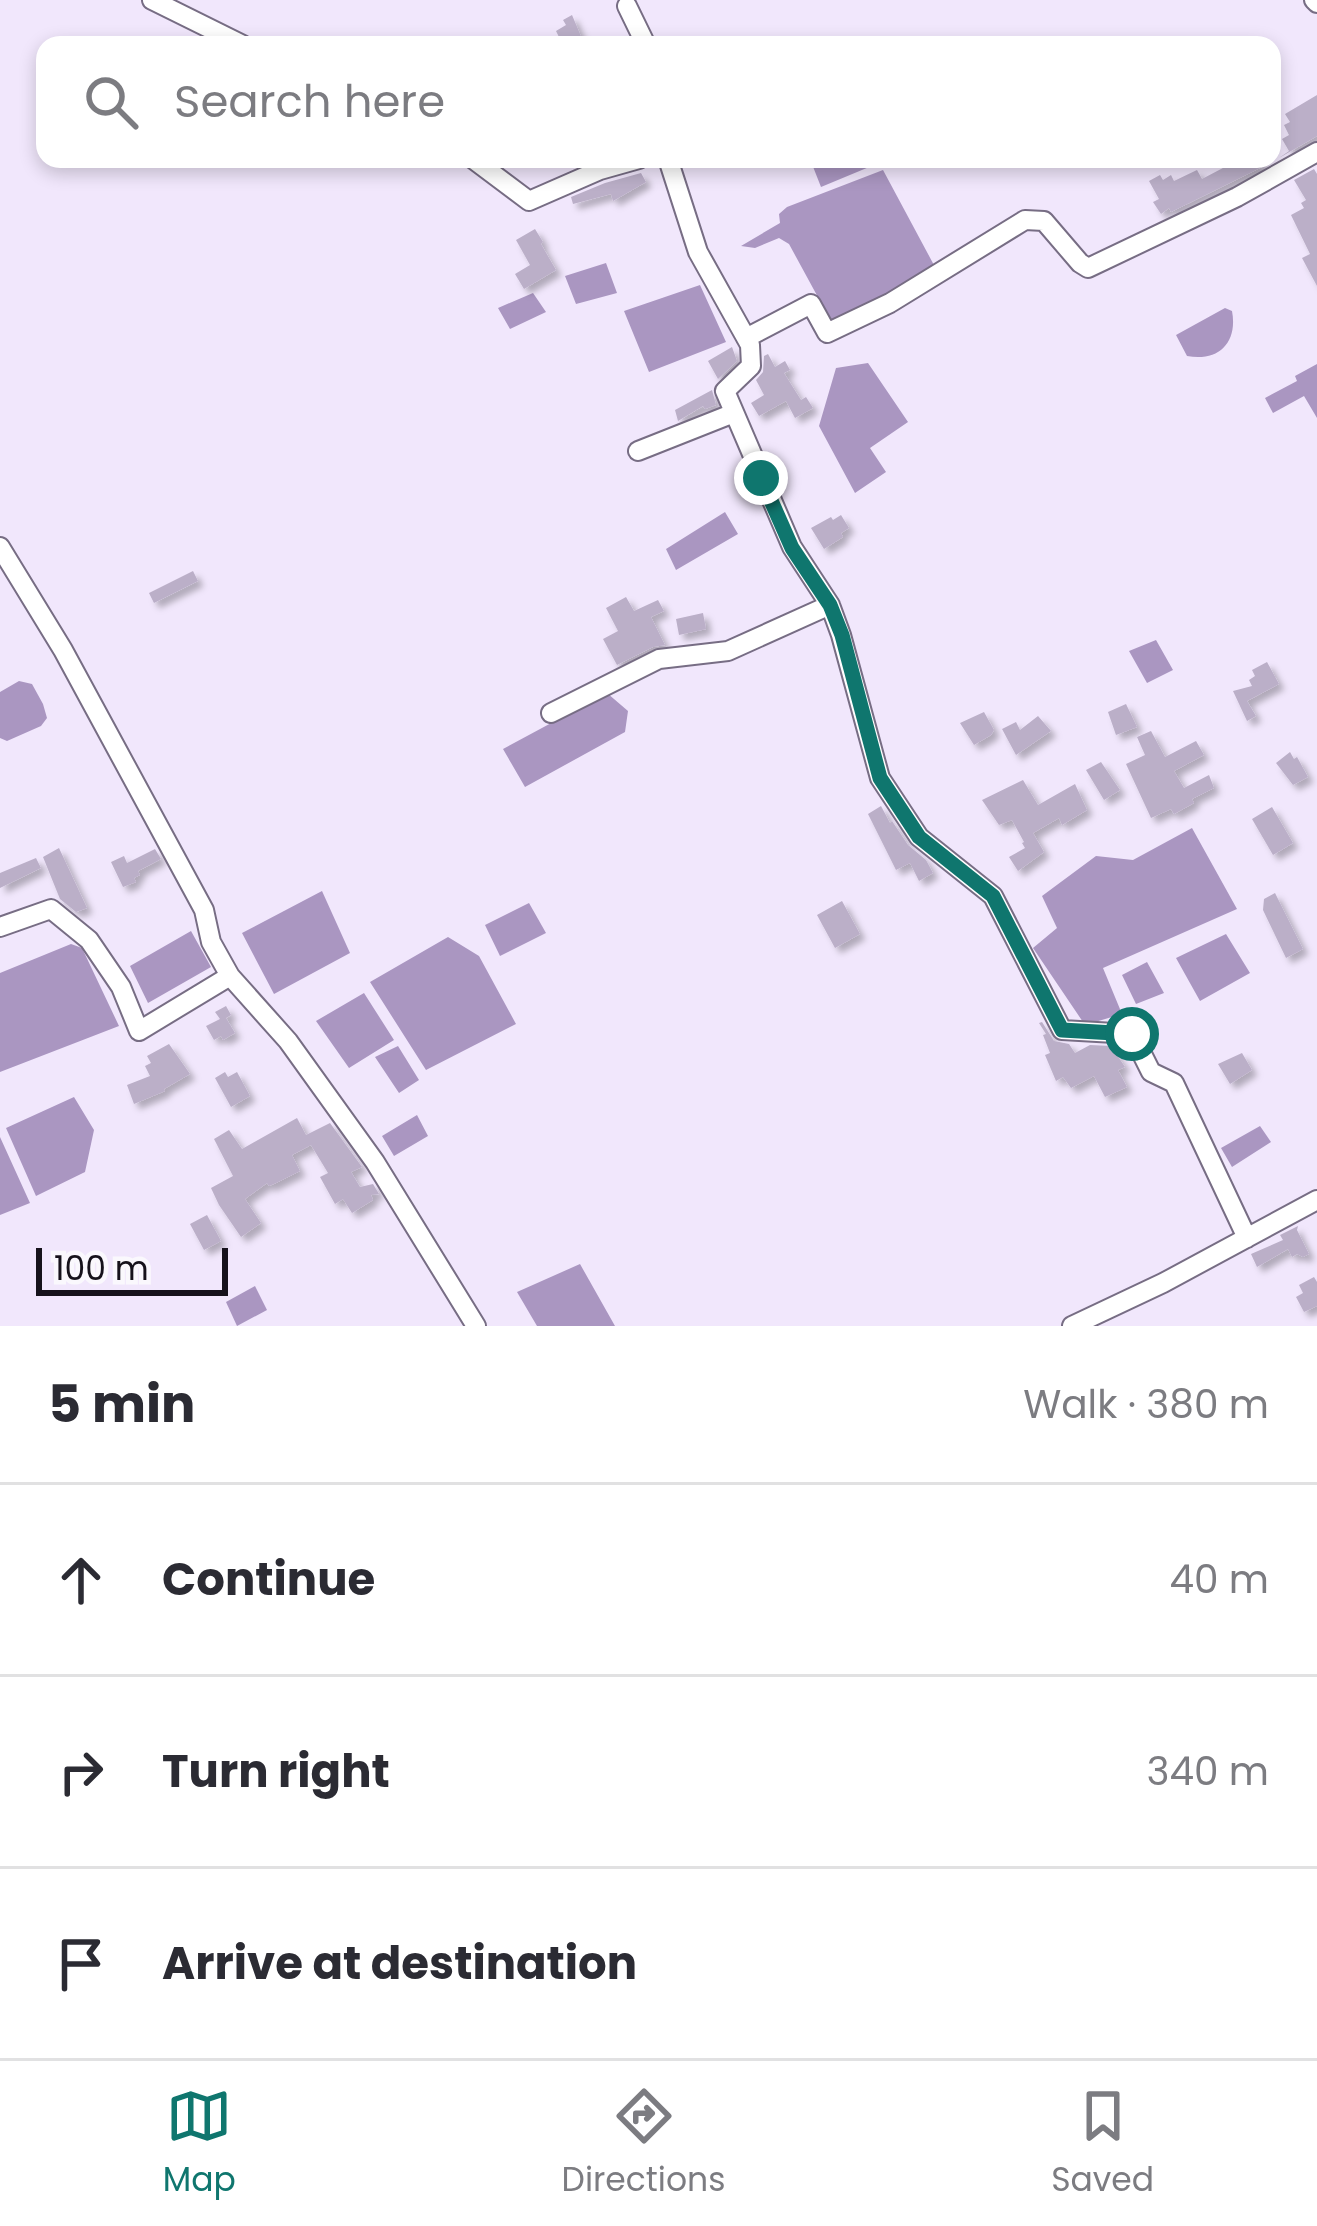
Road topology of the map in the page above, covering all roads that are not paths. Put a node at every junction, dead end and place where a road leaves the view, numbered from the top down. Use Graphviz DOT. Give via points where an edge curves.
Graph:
graph roads {
  1 [pos="152,0"];
  2 [pos="627,6"];
  3 [pos="225,36"];
  4 [pos="642,36"];
  5 [pos="1317,152"];
  6 [pos="485,168"];
  7 [pos="607,168"];
  8 [pos="671,168"];
  9 [pos="746,338"];
  10 [pos="734,413"];
  11 [pos="638,451"];
  12 [pos="0,547"];
  13 [pos="830,605"];
  14 [pos="551,713"];
  15 [pos="0,927"];
  16 [pos="230,976"];
  17 [pos="1317,1200"];
  18 [pos="1247,1238"];
  19 [pos="476,1326"];
  20 [pos="1072,1326"];
  1 -- 3 [label="street"];
  2 -- 4 [label="street"];
  5 -- 9 [label="street" via="1088,268 1043,221 1025,220 827,333 811,304"];
  6 -- 7 [label="street" via="529,201"];
  8 -- 9 [label="street" via="698,252"];
  9 -- 10 [label="street" via="751,366 725,391"];
  10 -- 11 [label="street"];
  10 -- 13 [label="street" via="792,548"];
  12 -- 16 [label="street" via="205,910"];
  13 -- 14 [label="street" via="728,651 659,658"];
  13 -- 18 [label="street" via="880,778 906,818 993,896 1062,1030 1132,1034 1151,1072 1174,1083"];
  15 -- 16 [label="street" via="51,909 89,940 139,1030"];
  16 -- 19 [label="street" via="375,1162"];
  17 -- 18 [label="street"];
  18 -- 20 [label="street"];
}
